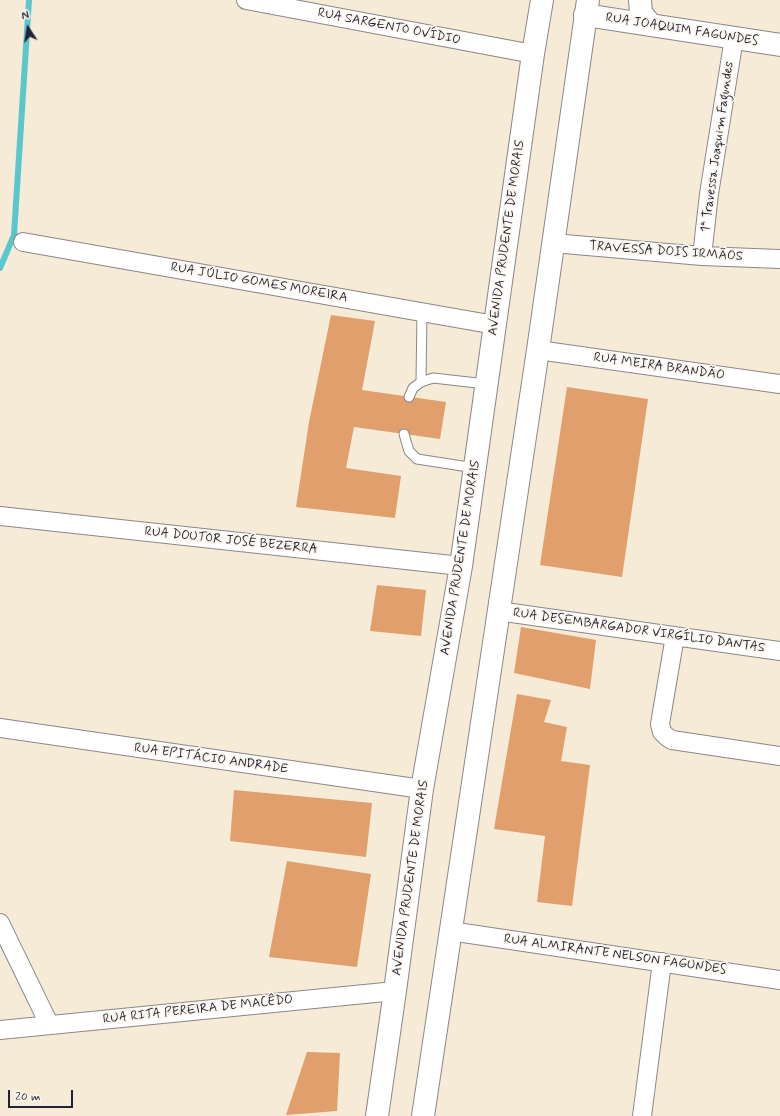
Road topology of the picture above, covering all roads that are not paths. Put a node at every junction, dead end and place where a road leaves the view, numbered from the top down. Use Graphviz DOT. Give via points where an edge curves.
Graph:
graph roads {
  1 [pos="246,0"];
  2 [pos="542,0"];
  3 [pos="640,0"];
  4 [pos="586,8"];
  5 [pos="651,25"];
  6 [pos="734,38"];
  7 [pos="780,45"];
  8 [pos="533,54"];
  9 [pos="23,242"];
  10 [pos="553,243"];
  11 [pos="702,256"];
  12 [pos="780,260"];
  13 [pos="422,312"];
  14 [pos="495,325"];
  15 [pos="538,350"];
  16 [pos="421,382"];
  17 [pos="486,384"];
  18 [pos="780,384"];
  19 [pos="409,397"];
  20 [pos="404,434"];
  21 [pos="475,468"];
  22 [pos="0,516"];
  23 [pos="461,566"];
  24 [pos="498,611"];
  25 [pos="675,636"];
  26 [pos="780,651"];
  27 [pos="0,728"];
  28 [pos="780,756"];
  29 [pos="422,789"];
  30 [pos="0,923"];
  31 [pos="450,931"];
  32 [pos="662,962"];
  33 [pos="780,980"];
  34 [pos="395,991"];
  35 [pos="49,1024"];
  36 [pos="0,1030"];
  37 [pos="376,1116"];
  38 [pos="423,1116"];
  39 [pos="642,1116"];
  1 -- 8 [label="street, RUA SARGENTO OVÍDIO"];
  2 -- 8 [label="main road, AVENIDA PRUDENTE DE MORAIS"];
  3 -- 5 [label="main road" via="641,13"];
  4 -- 5 [label="main road, RUA JOAQUIM FAGUNDES"];
  4 -- 10 [label="main road"];
  5 -- 6 [label="main road, RUA JOAQUIM FAGUNDES"];
  6 -- 7 [label="main road, RUA JOAQUIM FAGUNDES"];
  6 -- 11 [label="street, 1ª Travessa Joaquim Fagundes" via="709,194"];
  8 -- 14 [label="main road, AVENIDA PRUDENTE DE MORAIS"];
  9 -- 13 [label="street, RUA JÚLIO GOMES MOREIRA"];
  10 -- 11 [label="street, TRAVESSA DOIS IRMÃOS"];
  10 -- 15 [label="main road"];
  11 -- 12 [label="street, TRAVESSA DOIS IRMÃOS"];
  13 -- 14 [label="street, RUA JÚLIO GOMES MOREIRA"];
  13 -- 16 [label="lane"];
  14 -- 17 [label="main road, AVENIDA PRUDENTE DE MORAIS"];
  15 -- 18 [label="street, RUA MEIRA BRANDÃO"];
  15 -- 24 [label="main road"];
  16 -- 17 [label="lane" via="433,378"];
  16 -- 19 [label="lane" via="413,388"];
  17 -- 21 [label="main road, AVENIDA PRUDENTE DE MORAIS"];
  20 -- 21 [label="lane" via="409,451 417,459"];
  21 -- 23 [label="main road, AVENIDA PRUDENTE DE MORAIS"];
  22 -- 23 [label="street, RUA DOUTOR JOSÉ BEZERRA"];
  23 -- 29 [label="main road, AVENIDA PRUDENTE DE MORAIS"];
  24 -- 25 [label="street, RUA DESEMBARGADOR VIRGÍLIO DANTAS"];
  24 -- 31 [label="main road"];
  25 -- 26 [label="street, RUA DESEMBARGADOR VIRGÍLIO DANTAS"];
  25 -- 28 [label="street" via="660,724 662,732 672,740"];
  27 -- 29 [label="street, RUA EPITÁCIO ANDRADE"];
  29 -- 34 [label="main road, AVENIDA PRUDENTE DE MORAIS"];
  30 -- 35 [label="street"];
  31 -- 32 [label="street, RUA ALMIRANTE NELSON FAGUNDES"];
  31 -- 38 [label="main road"];
  32 -- 33 [label="street, RUA ALMIRANTE NELSON FAGUNDES"];
  32 -- 39 [label="street"];
  34 -- 35 [label="street, RUA RITA PEREIRA DE MACÊDO"];
  34 -- 37 [label="main road, AVENIDA PRUDENTE DE MORAIS"];
  35 -- 36 [label="street, RUA RITA PEREIRA DE MACÊDO"];
}
